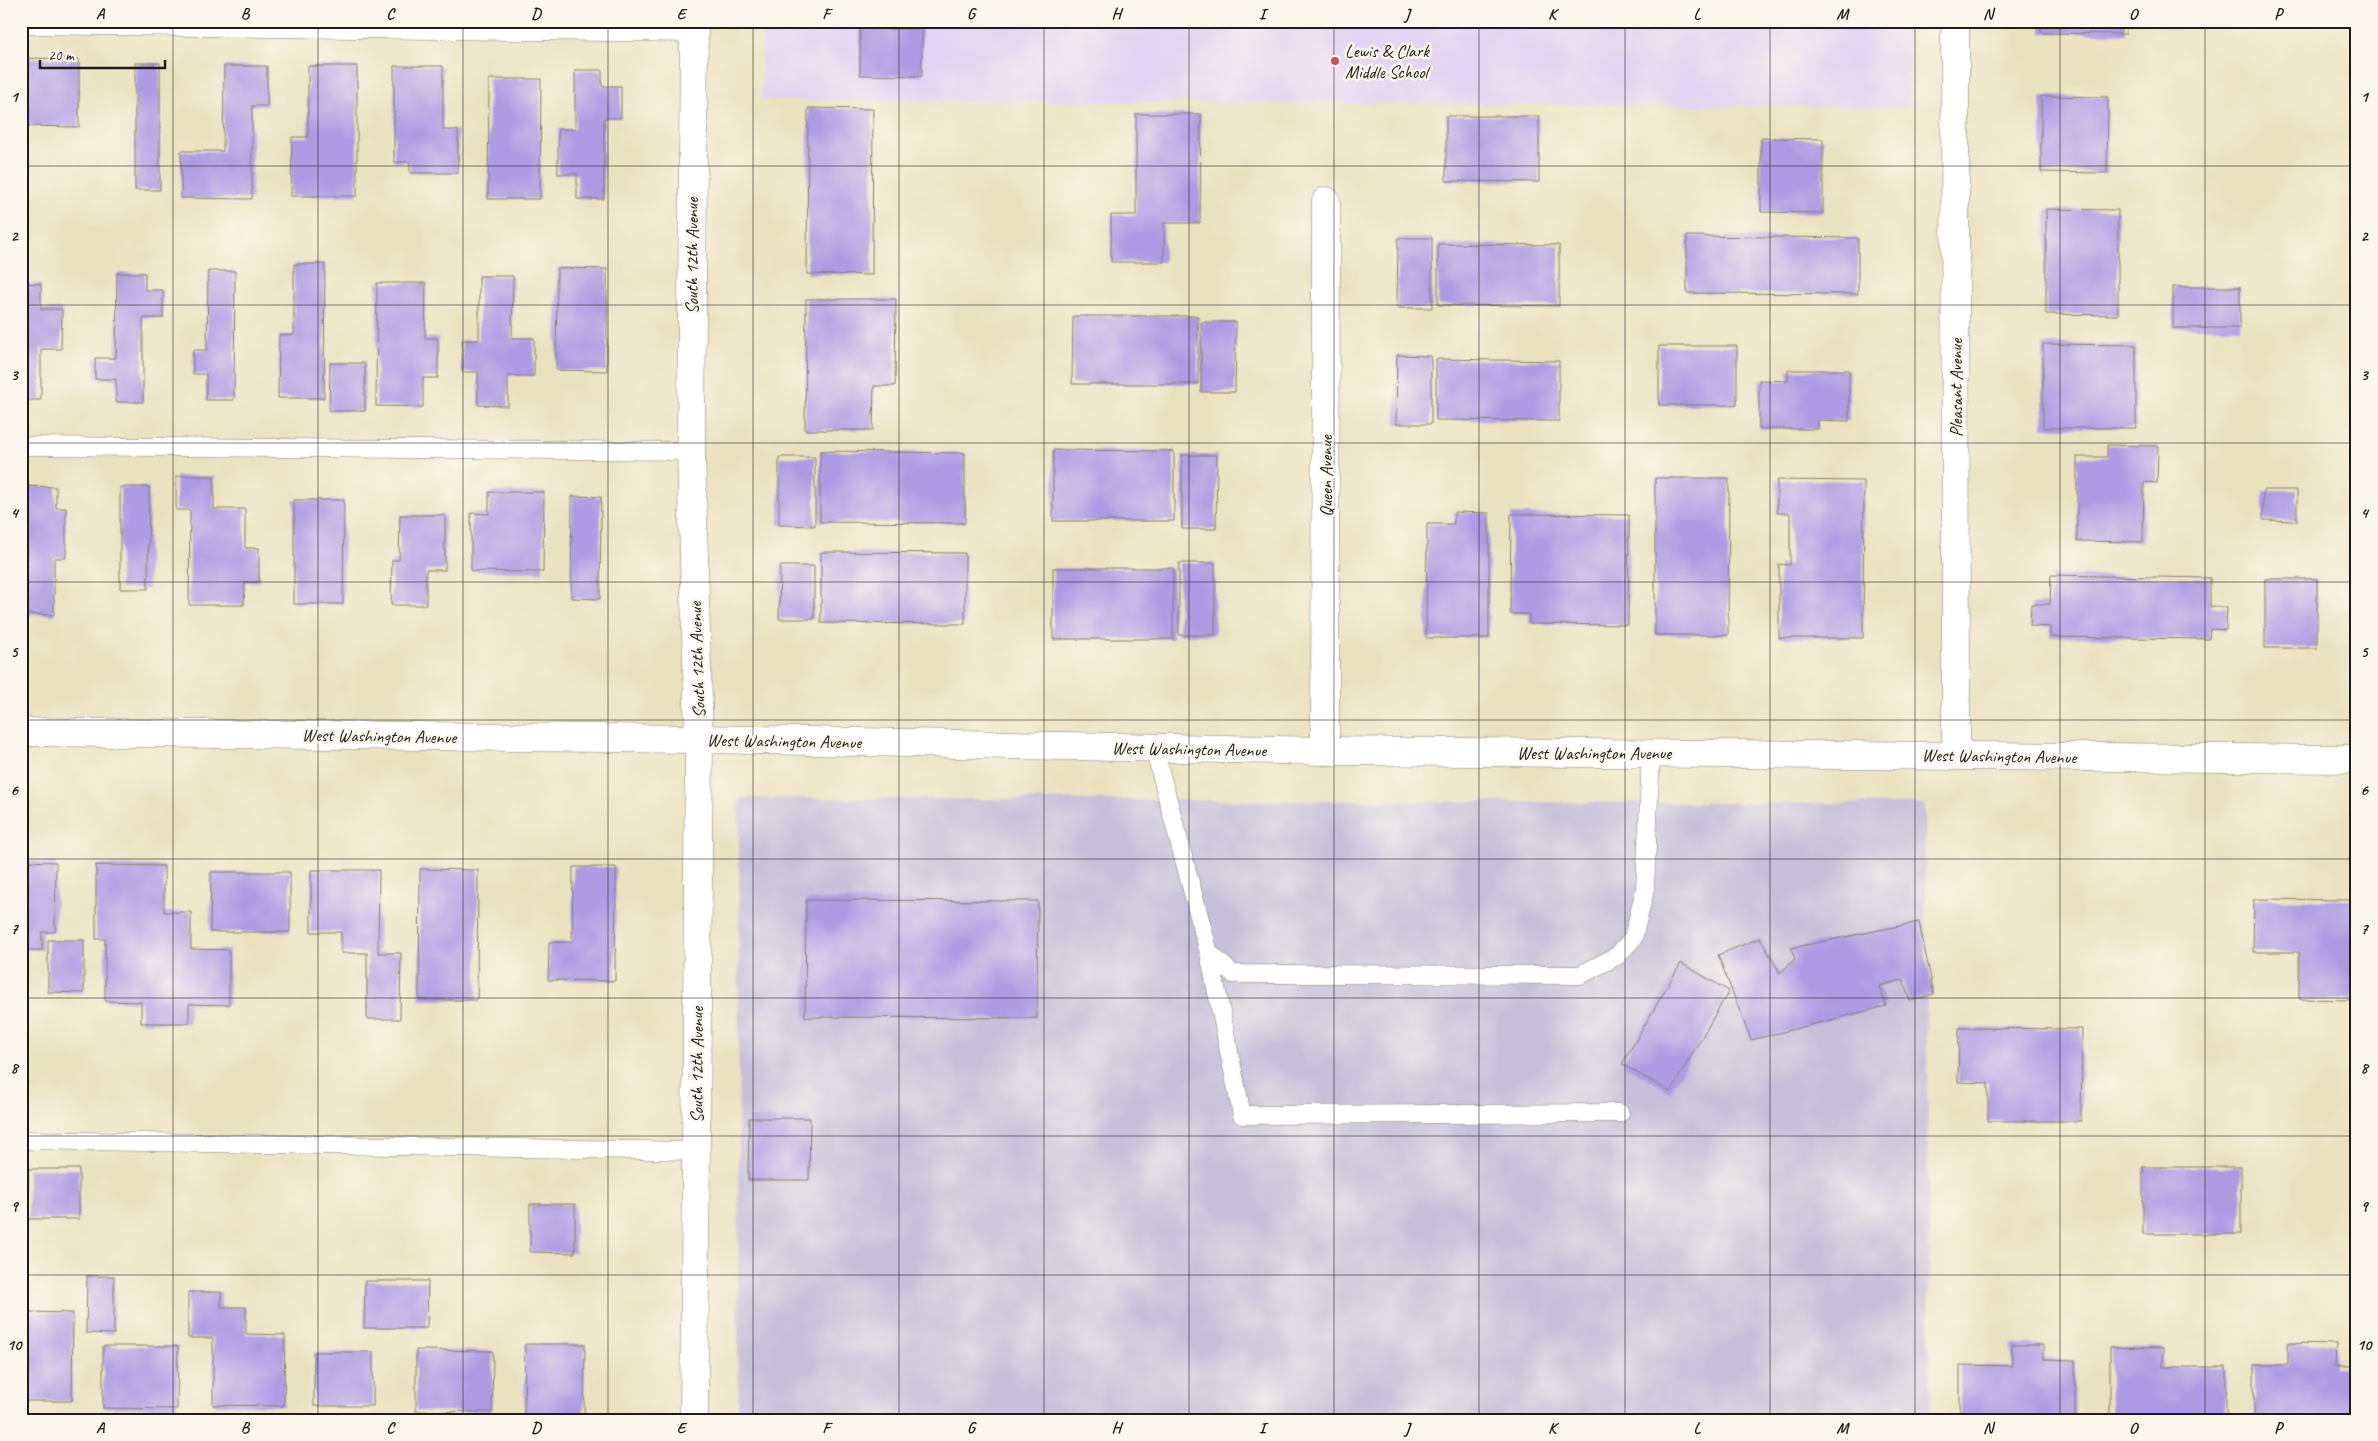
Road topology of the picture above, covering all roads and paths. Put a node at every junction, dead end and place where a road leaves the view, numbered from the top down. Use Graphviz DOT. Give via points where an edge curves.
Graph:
graph roads {
  1 [pos="1955,21"];
  2 [pos="21,25"];
  3 [pos="694,27"];
  4 [pos="1326,201"];
  5 [pos="21,446"];
  6 [pos="691,451"];
  7 [pos="21,732"];
  8 [pos="699,739"];
  9 [pos="1154,748"];
  10 [pos="1326,751"];
  11 [pos="1651,753"];
  12 [pos="1956,755"];
  13 [pos="2357,759"];
  14 [pos="1209,953"];
  15 [pos="1620,1113"];
  16 [pos="21,1140"];
  17 [pos="696,1150"];
  18 [pos="694,1420"];
  1 -- 12 [label="street, Pleasant Avenue"];
  2 -- 3 [label="lane"];
  3 -- 6 [label="street, South 12th Avenue"];
  4 -- 10 [label="street, Queen Avenue"];
  5 -- 6 [label="lane"];
  6 -- 8 [label="street, South 12th Avenue"];
  7 -- 8 [label="street, West Washington Avenue"];
  8 -- 9 [label="street, West Washington Avenue"];
  8 -- 17 [label="street, South 12th Avenue"];
  9 -- 10 [label="street, West Washington Avenue"];
  9 -- 14 [label="lane"];
  10 -- 11 [label="street, West Washington Avenue"];
  11 -- 12 [label="street, West Washington Avenue"];
  11 -- 14 [label="lane" via="1645,890 1633,938 1617,956 1580,975 1233,974"];
  12 -- 13 [label="street, West Washington Avenue"];
  14 -- 15 [label="lane" via="1242,1115"];
  16 -- 17 [label="lane"];
  17 -- 18 [label="street, South 12th Avenue"];
}
